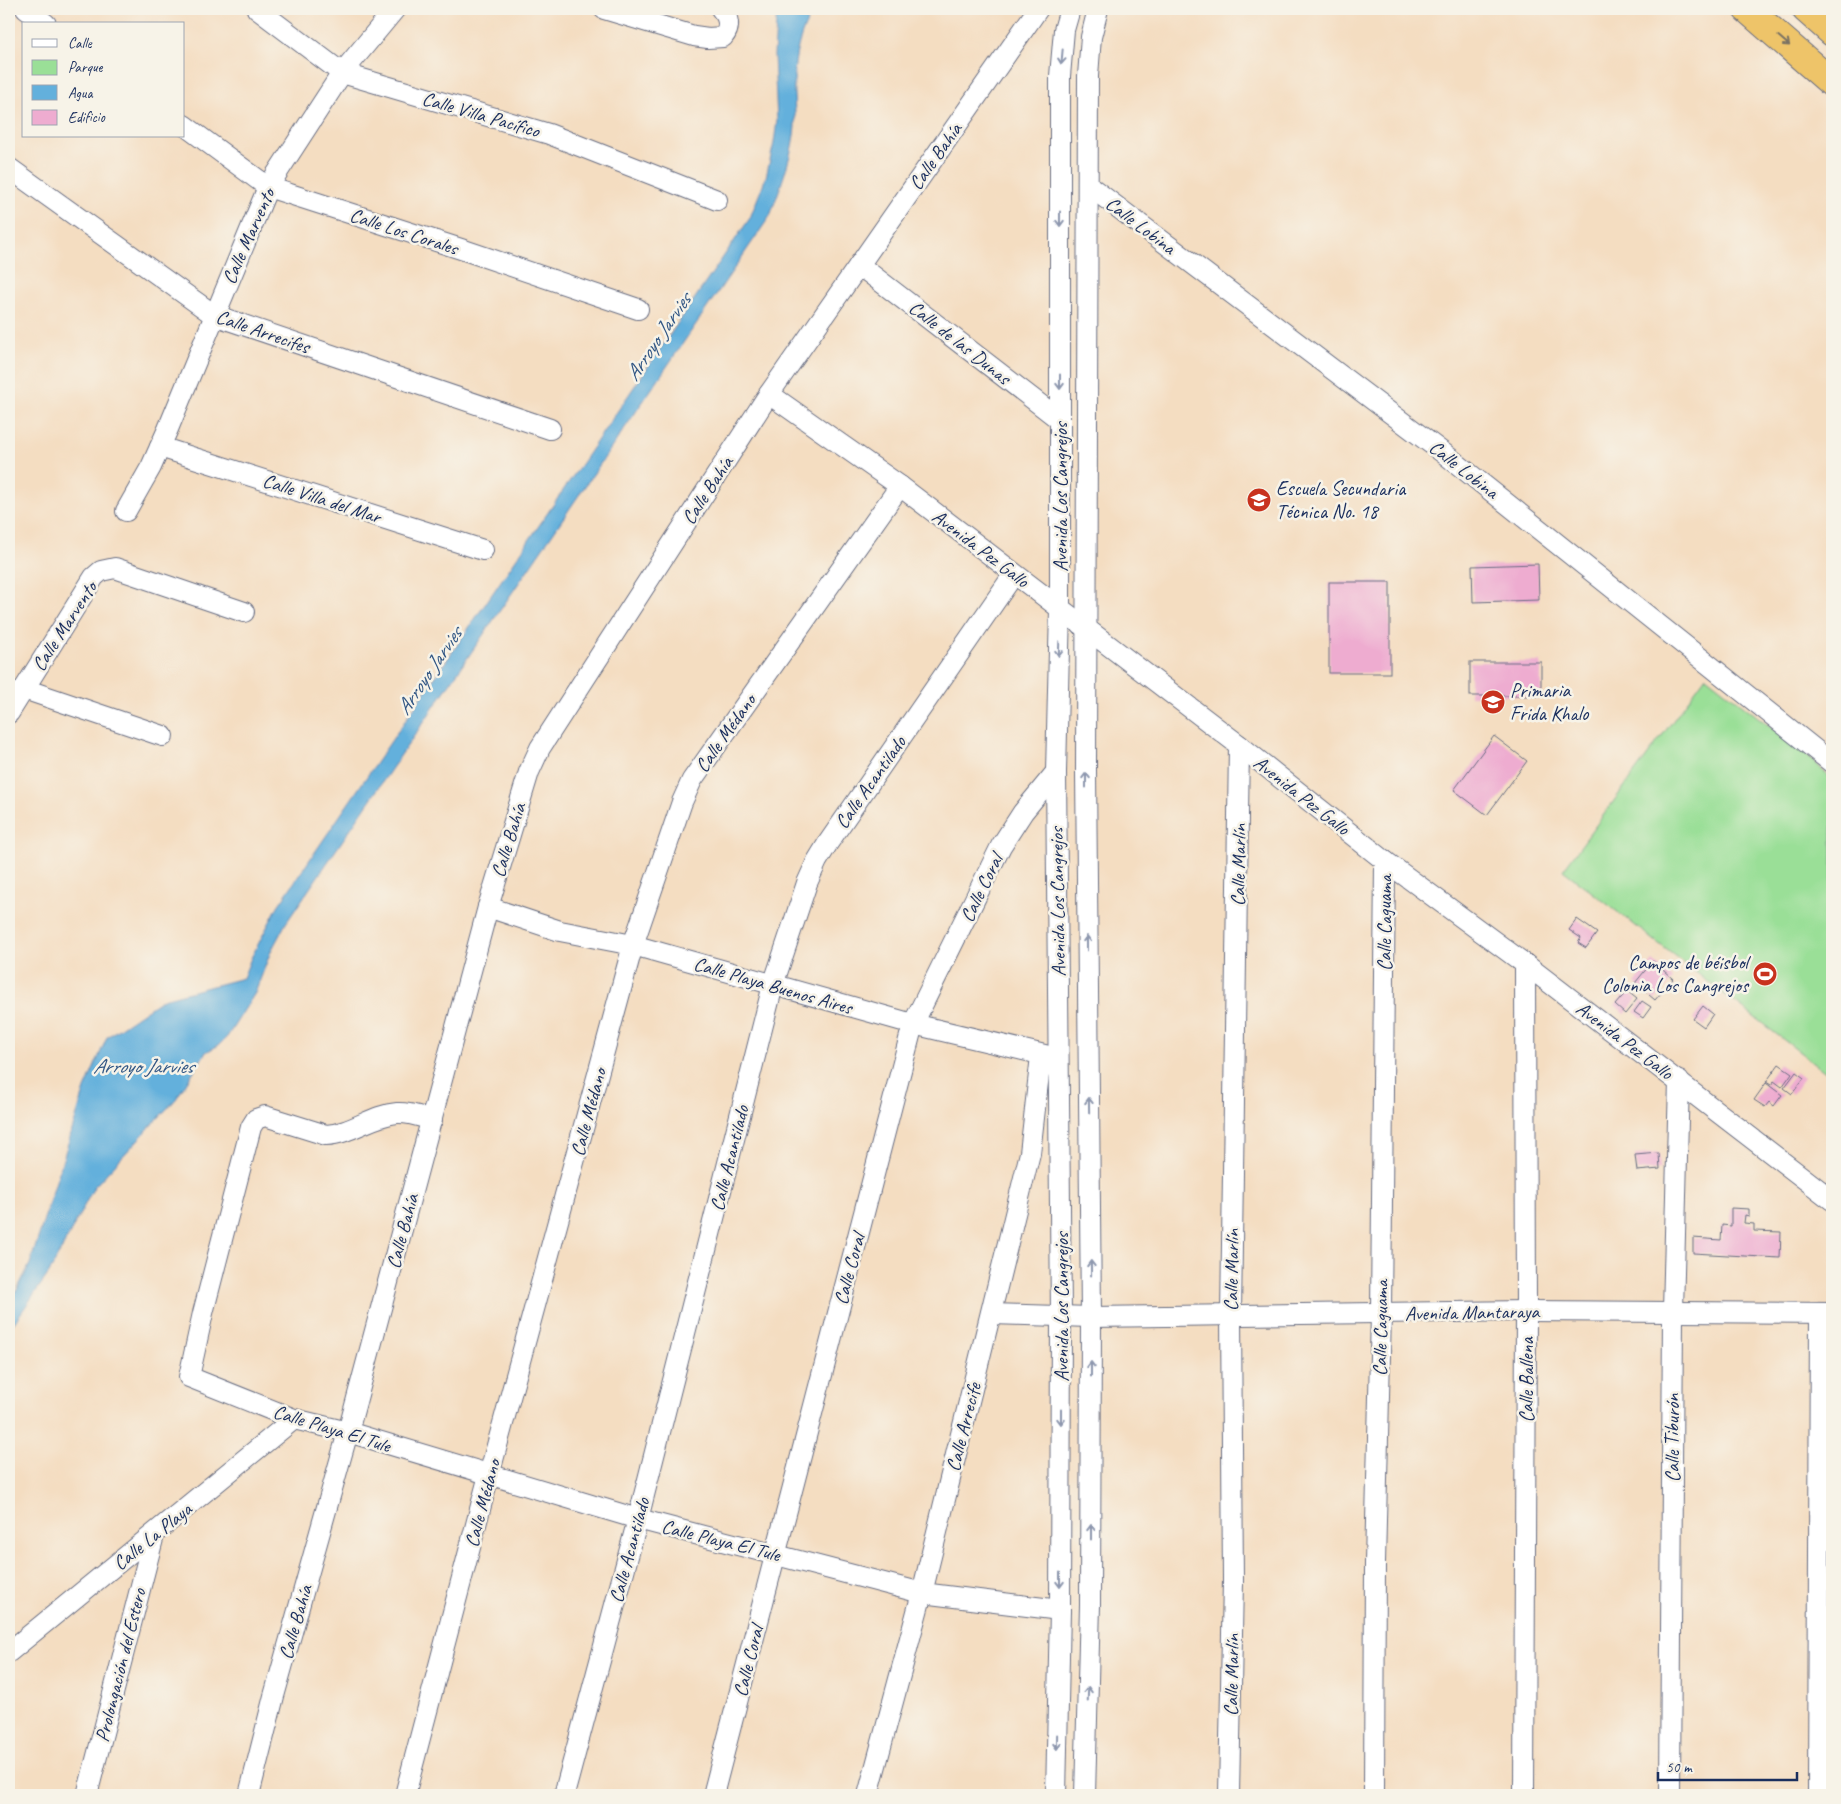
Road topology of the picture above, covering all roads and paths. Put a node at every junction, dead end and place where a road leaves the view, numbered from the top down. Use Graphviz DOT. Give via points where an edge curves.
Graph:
graph roads {
  1 [pos="26,9"];
  2 [pos="257,9"];
  3 [pos="395,9"];
  4 [pos="604,9"];
  5 [pos="721,9"];
  6 [pos="1038,9"];
  7 [pos="1070,9"];
  8 [pos="1098,9"];
  9 [pos="1747,9"];
  10 [pos="1806,9"];
  11 [pos="43,22"];
  12 [pos="1832,32"];
  13 [pos="342,73"];
  14 [pos="1832,83"];
  15 [pos="185,126"];
  16 [pos="9,168"];
  17 [pos="1088,186"];
  18 [pos="268,187"];
  19 [pos="717,200"];
  20 [pos="859,264"];
  21 [pos="638,308"];
  22 [pos="214,315"];
  23 [pos="769,394"];
  24 [pos="1060,420"];
  25 [pos="550,429"];
  26 [pos="160,447"];
  27 [pos="900,486"];
  28 [pos="126,511"];
  29 [pos="483,550"];
  30 [pos="1014,574"];
  31 [pos="1060,608"];
  32 [pos="244,612"];
  33 [pos="1088,630"];
  34 [pos="24,689"];
  35 [pos="9,713"];
  36 [pos="163,736"];
  37 [pos="1240,745"];
  38 [pos="1832,763"];
  39 [pos="1056,772"];
  40 [pos="1385,860"];
  41 [pos="488,907"];
  42 [pos="633,945"];
  43 [pos="1525,964"];
  44 [pos="773,985"];
  45 [pos="913,1024"];
  46 [pos="1050,1057"];
  47 [pos="1679,1081"];
  48 [pos="432,1120"];
  49 [pos="1832,1200"];
  50 [pos="1526,1311"];
  51 [pos="1673,1311"];
  52 [pos="1381,1313"];
  53 [pos="1826,1313"];
  54 [pos="991,1314"];
  55 [pos="1231,1315"];
  56 [pos="1061,1316"];
  57 [pos="1091,1316"];
  58 [pos="294,1419"];
  59 [pos="348,1432"];
  60 [pos="489,1475"];
  61 [pos="638,1519"];
  62 [pos="154,1535"];
  63 [pos="775,1554"];
  64 [pos="922,1593"];
  65 [pos="1060,1610"];
  66 [pos="9,1652"];
  67 [pos="87,1795"];
  68 [pos="249,1795"];
  69 [pos="406,1795"];
  70 [pos="564,1795"];
  71 [pos="713,1795"];
  72 [pos="868,1795"];
  73 [pos="1056,1795"];
  74 [pos="1085,1795"];
  75 [pos="1229,1795"];
  76 [pos="1374,1795"];
  77 [pos="1524,1795"];
  78 [pos="1670,1795"];
  79 [pos="1818,1795"];
  1 -- 11 [label="street"];
  2 -- 13 [label="street, Calle Villa Pacífico"];
  3 -- 13 [label="street, Calle Marvento"];
  4 -- 5 [label="street" via="708,38 723,37 728,32 729,22"];
  6 -- 20 [label="street, Calle Bahía"];
  7 -- 24 [label="street, Avenida Los Cangrejos, one-way" via="1064,30 1060,76"];
  8 -- 17 [label="street, Avenida Los Cangrejos" via="1091,37 1088,76"];
  9 -- 14 [label="highway, one-way"];
  10 -- 12 [label="highway"];
  13 -- 18 [label="street, Calle Marvento"];
  13 -- 19 [label="street, Calle Villa Pacífico" via="549,134"];
  15 -- 18 [label="street, Calle Los Corales"];
  16 -- 22 [label="street, Calle Arrecifes"];
  17 -- 33 [label="street, Avenida Los Cangrejos"];
  17 -- 38 [label="street, Calle Lobina" via="1446,455"];
  18 -- 21 [label="street, Calle Los Corales"];
  18 -- 22 [label="street, Calle Marvento"];
  20 -- 23 [label="street, Calle Bahía"];
  20 -- 24 [label="street, Calle de las Dunas"];
  22 -- 25 [label="street, Calle Arrecifes"];
  22 -- 26 [label="street, Calle Marvento"];
  23 -- 27 [label="street, Avenida Pez Gallo"];
  23 -- 41 [label="street, Calle Bahía" via="540,748 528,772"];
  24 -- 31 [label="street, Avenida Los Cangrejos"];
  26 -- 28 [label="street, Calle Marvento"];
  26 -- 29 [label="street, Calle Villa del Mar"];
  27 -- 30 [label="street, Avenida Pez Gallo"];
  27 -- 42 [label="street, Calle Médano" via="692,780"];
  30 -- 31 [label="street, Avenida Pez Gallo"];
  30 -- 44 [label="street, Calle Acantilado" via="817,861"];
  31 -- 33 [label="street, Avenida Pez Gallo"];
  31 -- 39 [label="street, Avenida Los Cangrejos, one-way"];
  32 -- 34 [label="street, Calle Marvento" via="115,568 107,569 94,577"];
  33 -- 37 [label="street, Avenida Pez Gallo"];
  57 -- 33 [label="street, Avenida Los Cangrejos, one-way" via="1086,781"];
  34 -- 35 [label="street, Calle Marvento"];
  34 -- 36 [label="street"];
  37 -- 40 [label="street, Avenida Pez Gallo"];
  37 -- 55 [label="street, Calle Marlín"];
  39 -- 45 [label="street, Calle Coral" via="1023,812 1001,846"];
  39 -- 46 [label="street, Avenida Los Cangrejos"];
  40 -- 43 [label="street, Avenida Pez Gallo"];
  40 -- 52 [label="street, Calle Caguama"];
  41 -- 42 [label="street, Calle Playa Buenos Aires" via="560,931"];
  41 -- 48 [label="street, Calle Bahía"];
  42 -- 44 [label="street, Calle Playa Buenos Aires"];
  42 -- 60 [label="street, Calle Médano"];
  43 -- 47 [label="street, Avenida Pez Gallo"];
  43 -- 50 [label="street, Calle Ballena"];
  44 -- 45 [label="street, Calle Playa Buenos Aires"];
  44 -- 61 [label="street, Calle Acantilado"];
  45 -- 46 [label="street, Calle Playa Buenos Aires"];
  45 -- 63 [label="street, Calle Coral"];
  46 -- 54 [label="street, Calle Arrecife"];
  46 -- 56 [label="street, Avenida Los Cangrejos"];
  47 -- 49 [label="street, Avenida Pez Gallo"];
  47 -- 51 [label="street, Calle Tiburón"];
  48 -- 58 [label="street, Calle Playa El Tule" via="397,1113 326,1135 264,1116 256,1119 251,1127 189,1377"];
  48 -- 59 [label="street, Calle Bahía"];
  50 -- 51 [label="street, Avenida Mantaraya"];
  50 -- 52 [label="street, Avenida Mantaraya"];
  50 -- 77 [label="street, Calle Ballena"];
  51 -- 53 [label="street, Avenida Mantaraya"];
  51 -- 78 [label="street, Calle Tiburón"];
  52 -- 55 [label="street, Avenida Mantaraya"];
  52 -- 76 [label="street, Calle Caguama"];
  53 -- 79 [label="street"];
  54 -- 56 [label="street, Avenida Mantaraya"];
  54 -- 64 [label="street, Calle Arrecife"];
  55 -- 57 [label="street, Avenida Mantaraya"];
  55 -- 75 [label="street, Calle Marlín"];
  56 -- 57 [label="street, Avenida Mantaraya"];
  56 -- 65 [label="street, Avenida Los Cangrejos, one-way"];
  74 -- 57 [label="street, Avenida Los Cangrejos, one-way" via="1090,1605"];
  58 -- 59 [label="street, Calle Playa El Tule"];
  58 -- 62 [label="street, Calle La Playa"];
  59 -- 60 [label="street, Calle Playa El Tule"];
  59 -- 68 [label="street, Calle Bahía"];
  60 -- 61 [label="street, Calle Playa El Tule"];
  60 -- 69 [label="street, Calle Médano"];
  61 -- 63 [label="street, Calle Playa El Tule"];
  61 -- 70 [label="street, Calle Acantilado"];
  62 -- 66 [label="street, Calle La Playa"];
  62 -- 67 [label="street, Prolongación del Estero"];
  63 -- 64 [label="street, Calle Playa El Tule"];
  63 -- 71 [label="street, Calle Coral"];
  64 -- 65 [label="street, Calle Playa El Tule"];
  64 -- 72 [label="street, Calle Arrecife"];
  65 -- 73 [label="street, Avenida Los Cangrejos, one-way"];
}
